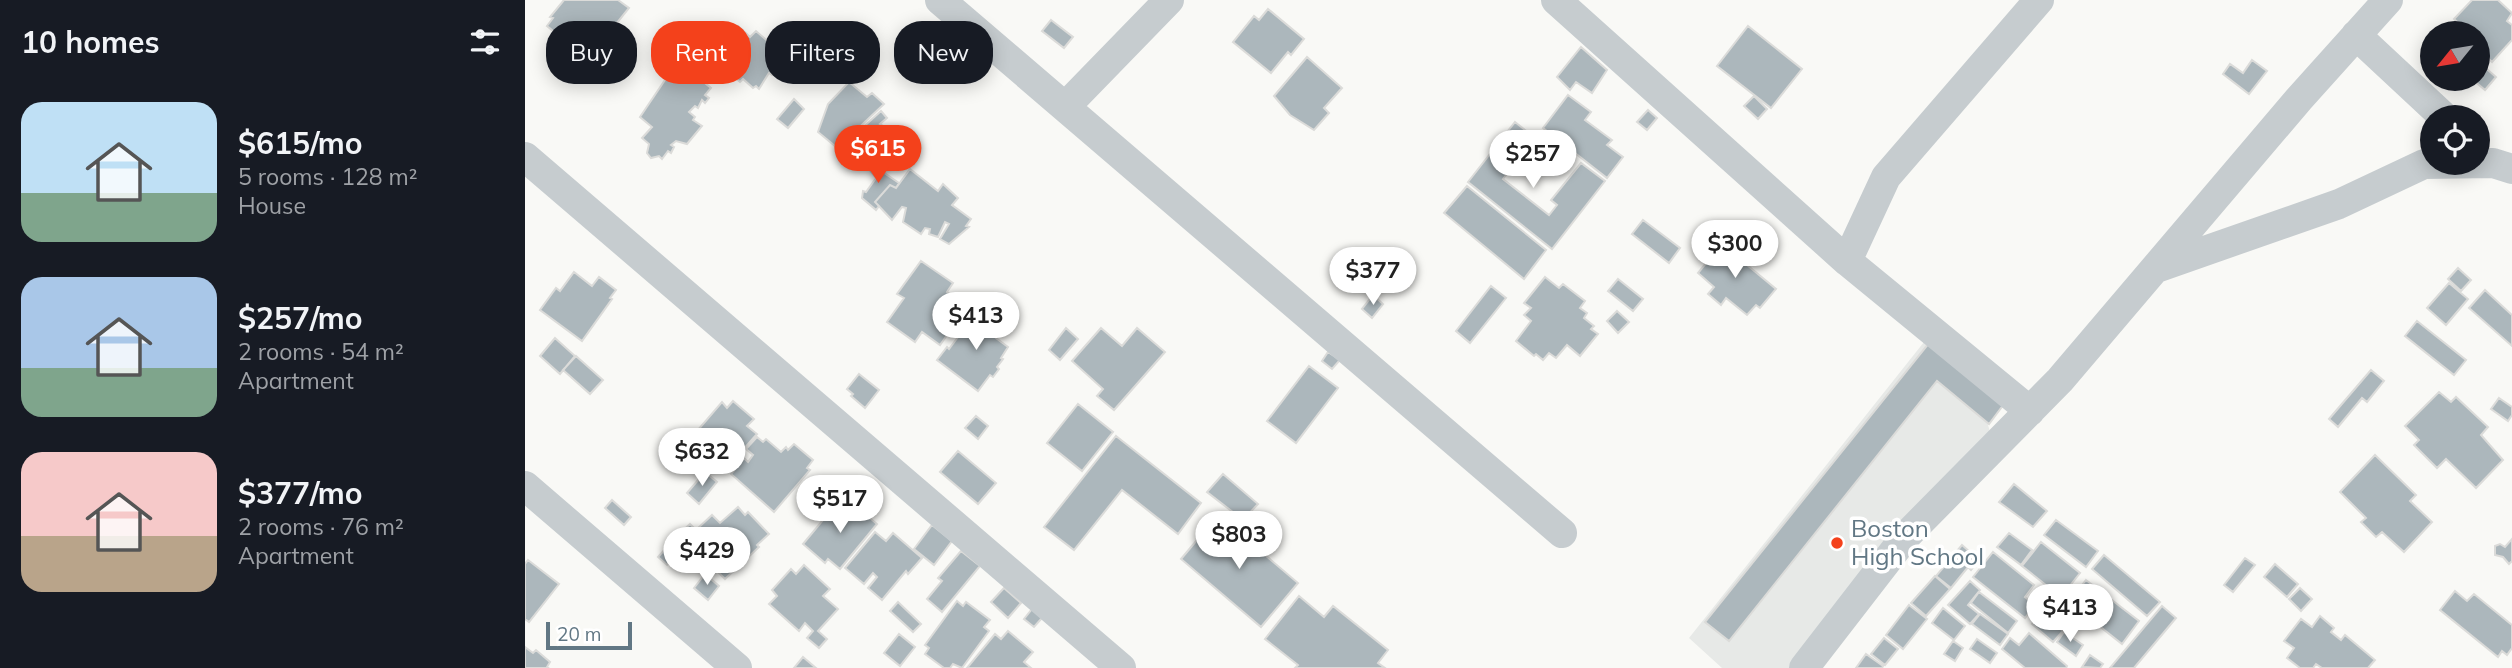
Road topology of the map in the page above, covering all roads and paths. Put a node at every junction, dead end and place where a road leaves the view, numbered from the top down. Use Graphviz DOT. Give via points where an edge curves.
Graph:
graph roads {
  1 [pos="940,0"];
  2 [pos="1169,0"];
  3 [pos="1556,0"];
  4 [pos="2039,0"];
  5 [pos="2388,0"];
  6 [pos="2356,35"];
  7 [pos="2431,105"];
  8 [pos="1065,107"];
  9 [pos="525,157"];
  10 [pos="2494,161"];
  11 [pos="1847,261"];
  12 [pos="2158,267"];
  13 [pos="2030,411"];
  14 [pos="525,486"];
  15 [pos="1562,533"];
  16 [pos="737,668"];
  17 [pos="1121,668"];
  18 [pos="1804,668"];
  1 -- 8 [label="street"];
  2 -- 8 [label="street"];
  3 -- 11 [label="street"];
  4 -- 11 [label="street" via="1886,177"];
  5 -- 6 [label="street"];
  6 -- 7 [label="street"];
  6 -- 12 [label="street"];
  8 -- 15 [label="street"];
  9 -- 17 [label="street"];
  10 -- 12 [label="street" via="2424,164 2339,204"];
  11 -- 13 [label="street"];
  12 -- 13 [label="street"];
  13 -- 18 [label="street" via="1906,536"];
  14 -- 16 [label="street"];
}
